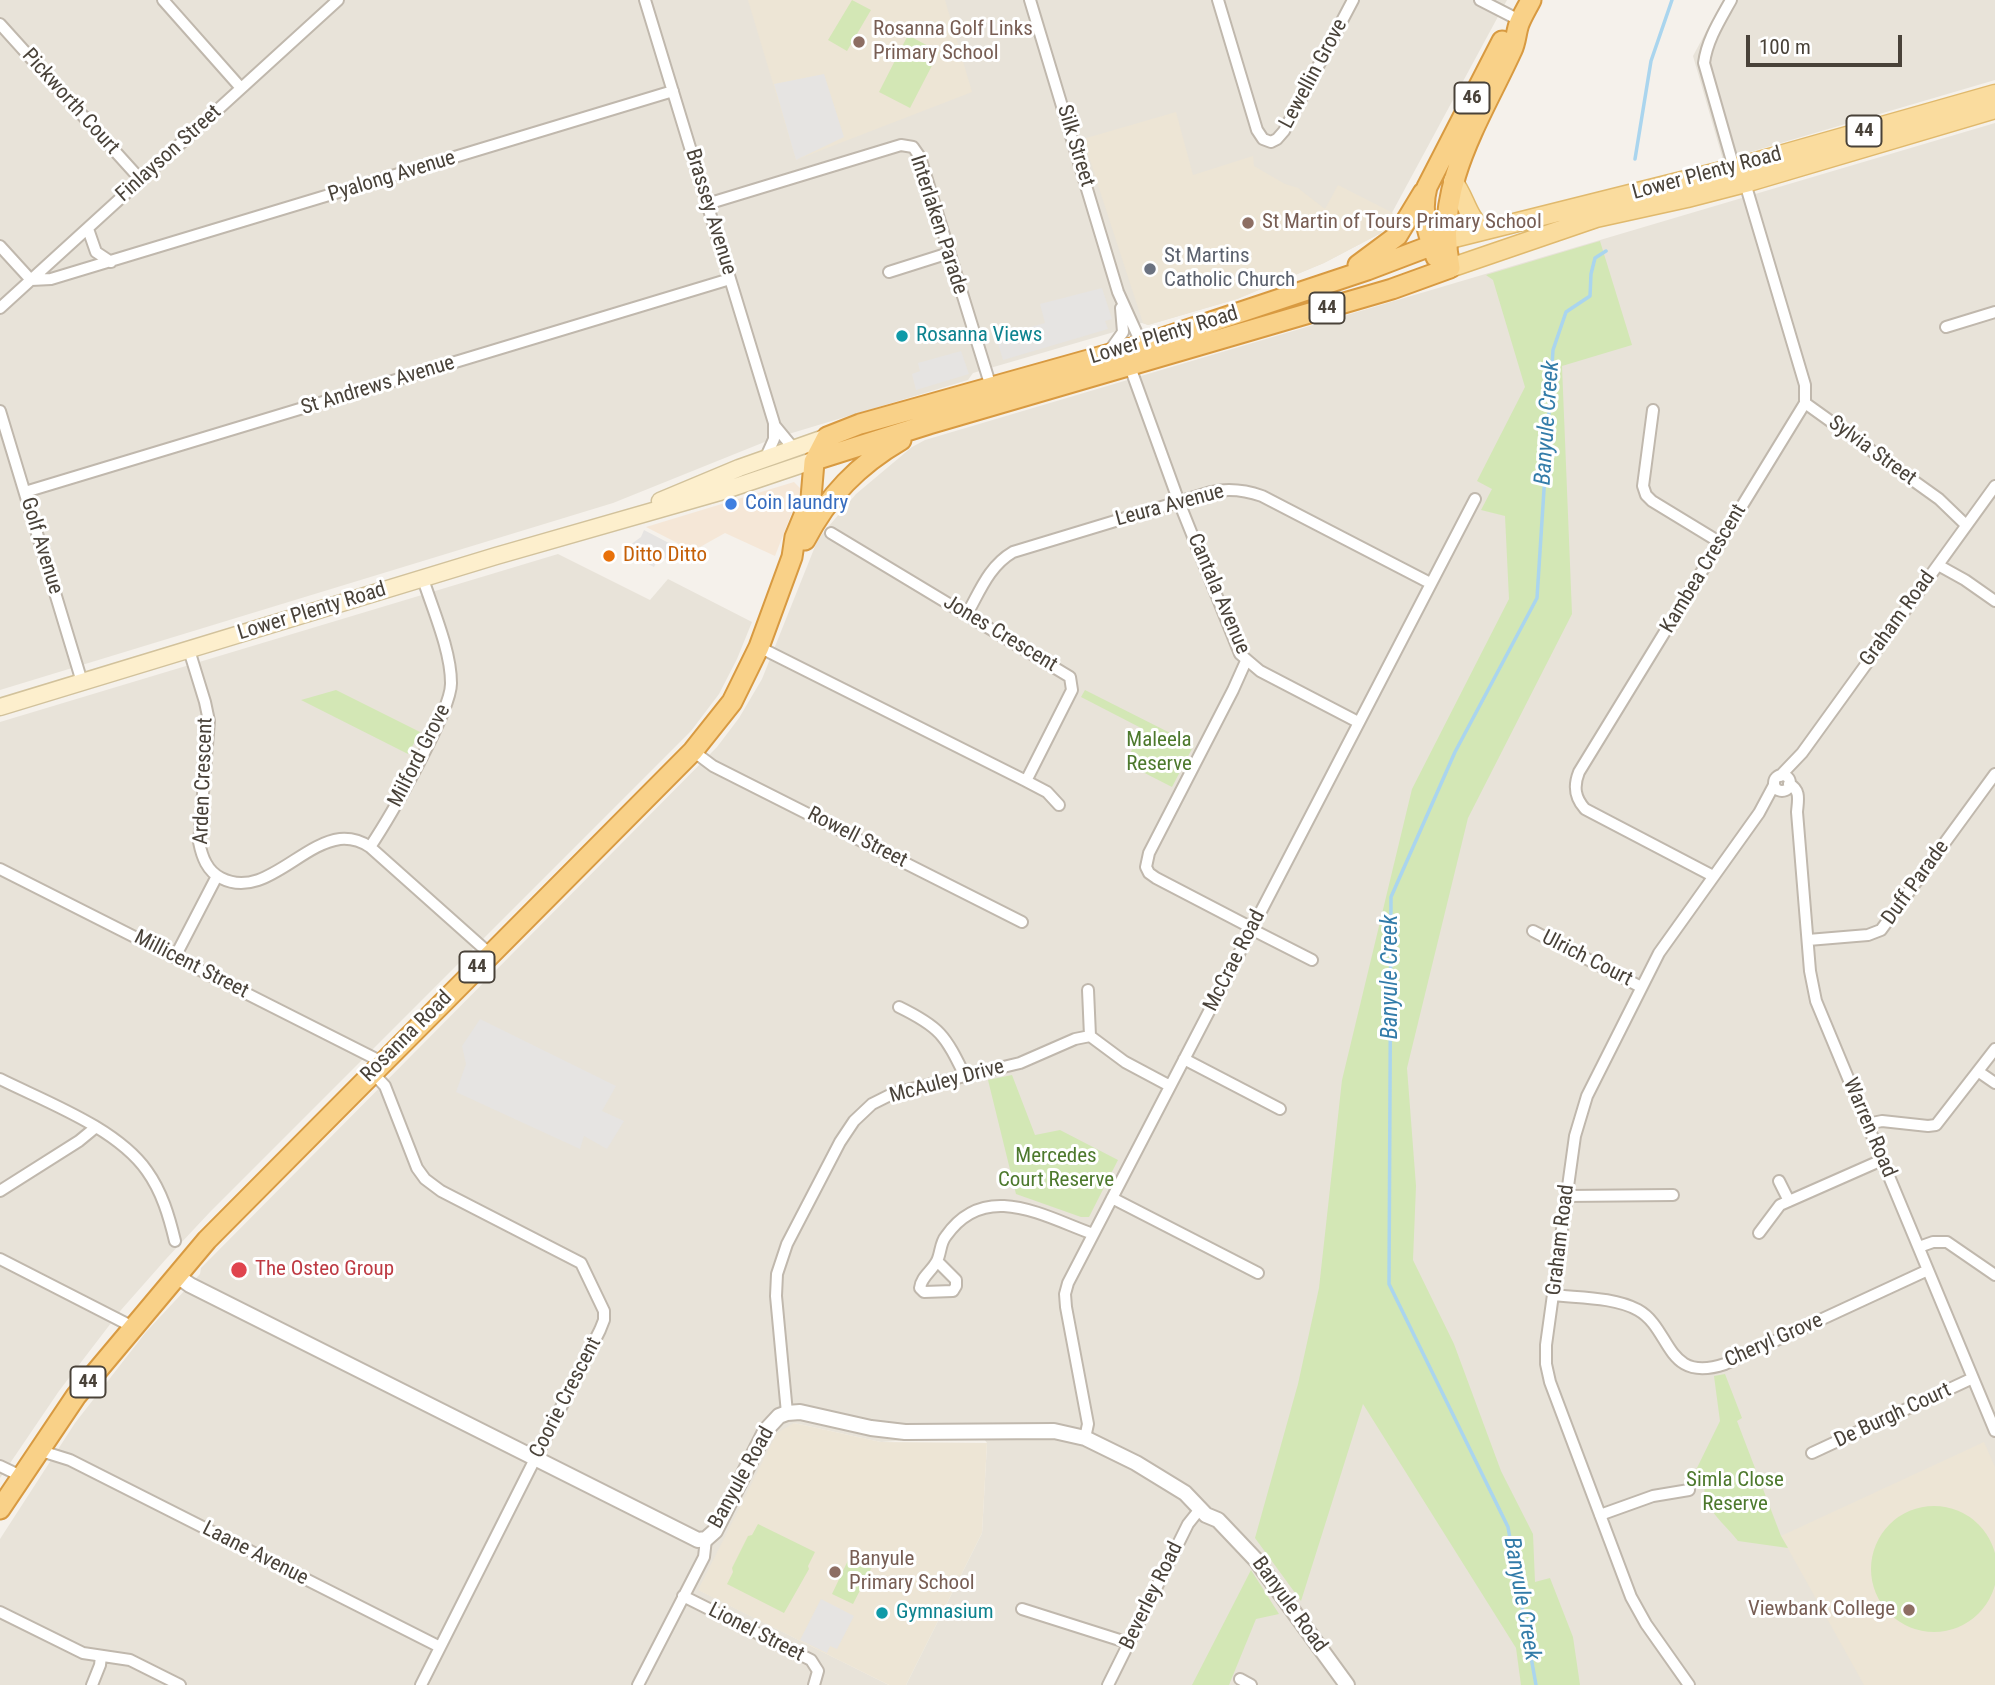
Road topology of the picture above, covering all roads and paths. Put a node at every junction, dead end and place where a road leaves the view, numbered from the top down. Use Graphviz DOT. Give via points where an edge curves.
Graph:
graph roads {
  1 [pos="163,0"];
  2 [pos="338,0"];
  3 [pos="645,0"];
  4 [pos="1030,0"];
  5 [pos="1218,0"];
  6 [pos="1353,0"];
  7 [pos="1480,0"];
  8 [pos="1531,0"];
  9 [pos="1731,0"];
  10 [pos="1520,23"];
  11 [pos="0,24"];
  12 [pos="241,88"];
  13 [pos="673,92"];
  14 [pos="1995,94"];
  15 [pos="1995,109"];
  16 [pos="1734,168"];
  17 [pos="1432,175"];
  18 [pos="141,180"];
  19 [pos="1453,181"];
  20 [pos="1745,183"];
  21 [pos="707,204"];
  22 [pos="88,229"];
  23 [pos="1482,229"];
  24 [pos="1439,242"];
  25 [pos="0,246"];
  26 [pos="949,253"];
  27 [pos="1394,260"];
  28 [pos="111,262"];
  29 [pos="1445,270"];
  30 [pos="889,271"];
  31 [pos="730,279"];
  32 [pos="1419,279"];
  33 [pos="30,280"];
  34 [pos="1337,280"];
  35 [pos="1118,292"];
  36 [pos="0,308"];
  37 [pos="1995,312"];
  38 [pos="1947,327"];
  39 [pos="1142,345"];
  40 [pos="1107,355"];
  41 [pos="1130,367"];
  42 [pos="991,387"];
  43 [pos="1805,403"];
  44 [pos="1653,410"];
  45 [pos="0,411"];
  46 [pos="774,423"];
  47 [pos="860,424"];
  48 [pos="929,424"];
  49 [pos="880,439"];
  50 [pos="831,442"];
  51 [pos="794,449"];
  52 [pos="765,459"];
  53 [pos="815,460"];
  54 [pos="1995,486"];
  55 [pos="840,488"];
  56 [pos="25,492"];
  57 [pos="1475,499"];
  58 [pos="1179,502"];
  59 [pos="623,519"];
  60 [pos="1969,521"];
  61 [pos="831,533"];
  62 [pos="1721,543"];
  63 [pos="792,557"];
  64 [pos="1940,562"];
  65 [pos="423,579"];
  66 [pos="1430,583"];
  67 [pos="1995,601"];
  68 [pos="967,614"];
  69 [pos="760,647"];
  70 [pos="189,650"];
  71 [pos="1246,661"];
  72 [pos="82,682"];
  73 [pos="0,707"];
  74 [pos="1358,722"];
  75 [pos="693,751"];
  76 [pos="1995,774"];
  77 [pos="1026,781"];
  78 [pos="1783,785"];
  79 [pos="1059,805"];
  80 [pos="370,847"];
  81 [pos="0,869"];
  82 [pos="217,876"];
  83 [pos="1713,876"];
  84 [pos="1022,922"];
  85 [pos="1251,928"];
  86 [pos="1533,931"];
  87 [pos="1808,940"];
  88 [pos="489,954"];
  89 [pos="175,957"];
  90 [pos="1312,960"];
  91 [pos="1641,987"];
  92 [pos="1088,990"];
  93 [pos="899,1007"];
  94 [pos="1090,1036"];
  95 [pos="1995,1049"];
  96 [pos="1184,1059"];
  97 [pos="377,1067"];
  98 [pos="1979,1072"];
  99 [pos="965,1076"];
  100 [pos="0,1079"];
  101 [pos="1995,1083"];
  102 [pos="1170,1086"];
  103 [pos="1280,1109"];
  104 [pos="1867,1124"];
  105 [pos="96,1127"];
  106 [pos="1882,1160"];
  107 [pos="1779,1181"];
  108 [pos="0,1191"];
  109 [pos="1673,1195"];
  110 [pos="1566,1196"];
  111 [pos="1112,1198"];
  112 [pos="1789,1200"];
  113 [pos="1759,1233"];
  114 [pos="1093,1234"];
  115 [pos="175,1241"];
  116 [pos="1919,1247"];
  117 [pos="0,1259"];
  118 [pos="937,1261"];
  119 [pos="1928,1270"];
  120 [pos="1258,1273"];
  121 [pos="176,1275"];
  122 [pos="1995,1275"];
  123 [pos="1553,1295"];
  124 [pos="133,1327"];
  125 [pos="1973,1378"];
  126 [pos="787,1413"];
  127 [pos="1995,1431"];
  128 [pos="1084,1438"];
  129 [pos="42,1445"];
  130 [pos="1812,1453"];
  131 [pos="535,1459"];
  132 [pos="0,1466"];
  133 [pos="21,1476"];
  134 [pos="1689,1490"];
  135 [pos="0,1509"];
  136 [pos="1200,1509"];
  137 [pos="1600,1515"];
  138 [pos="702,1540"];
  139 [pos="683,1596"];
  140 [pos="1022,1609"];
  141 [pos="0,1612"];
  142 [pos="1129,1643"];
  143 [pos="440,1647"];
  144 [pos="101,1656"];
  145 [pos="1240,1679"];
  146 [pos="816,1682"];
  147 [pos="92,1685"];
  148 [pos="180,1685"];
  149 [pos="421,1685"];
  150 [pos="638,1685"];
  151 [pos="1108,1685"];
  152 [pos="1251,1685"];
  153 [pos="1347,1685"];
  154 [pos="1689,1685"];
  1 -- 12 [label="street"];
  2 -- 12 [label="street, Finlayson Street"];
  3 -- 13 [label="street, Brassey Avenue"];
  4 -- 35 [label="street, Silk Street"];
  5 -- 6 [label="street, Lewellin Grove" via="1257,130 1269,142 1282,134"];
  7 -- 10 [label="street"];
  8 -- 10 [label="highway, 46"];
  9 -- 16 [label="street" via="1713,33 1704,63"];
  10 -- 17 [label="highway, 46" via="1503,40"];
  10 -- 19 [label="highway, 46" via="1514,47"];
  11 -- 18 [label="street, Pickworth Court"];
  12 -- 18 [label="street, Finlayson Street"];
  13 -- 21 [label="street, Brassey Avenue"];
  13 -- 28 [label="street, Pyalong Avenue"];
  14 -- 16 [label="main road, Lower Plenty Road / 44"];
  15 -- 20 [label="main road, Lower Plenty Road / 44"];
  16 -- 23 [label="main road, Lower Plenty Road / 44"];
  17 -- 24 [label="highway, 46" via="1425,223"];
  17 -- 34 [label="highway, 46" via="1397,236"];
  18 -- 22 [label="street, Finlayson Street"];
  19 -- 23 [label="main road"];
  19 -- 24 [label="highway, 46"];
  20 -- 29 [label="main road, Lower Plenty Road / 44" via="1596,218"];
  20 -- 43 [label="street" via="1805,385"];
  21 -- 26 [label="street, Interlaken Parade" via="905,144 919,153"];
  21 -- 31 [label="street, Brassey Avenue"];
  22 -- 28 [label="street" via="96,252"];
  22 -- 33 [label="street, Finlayson Street"];
  23 -- 24 [label="main road, Lower Plenty Road / 44"];
  24 -- 27 [label="highway, Lower Plenty Road / 44"];
  24 -- 29 [label="highway, 46"];
  25 -- 33 [label="street"];
  26 -- 30 [label="street"];
  26 -- 42 [label="street, Interlaken Parade"];
  27 -- 32 [label="highway" via="1418,263"];
  27 -- 34 [label="highway, Lower Plenty Road / 44"];
  28 -- 33 [label="street, Pyalong Avenue" via="51,279"];
  29 -- 32 [label="highway, Lower Plenty Road / 44"];
  31 -- 46 [label="street, Brassey Avenue"];
  31 -- 56 [label="street, St Andrews Avenue"];
  32 -- 41 [label="highway, Lower Plenty Road / 44"];
  33 -- 36 [label="street, Finlayson Street"];
  34 -- 39 [label="highway, Lower Plenty Road / 44"];
  35 -- 39 [label="street, Silk Street"];
  35 -- 40 [label="street, Silk Street" via="1123,332"];
  37 -- 38 [label="street"];
  39 -- 40 [label="highway, Lower Plenty Road / 44"];
  40 -- 42 [label="highway, Lower Plenty Road / 44"];
  41 -- 48 [label="highway, Lower Plenty Road / 44"];
  41 -- 58 [label="street, Cantala Avenue"];
  42 -- 47 [label="highway, Lower Plenty Road / 44"];
  43 -- 60 [label="street, Sylvia Street"];
  43 -- 62 [label="street, Kambea Crescent"];
  44 -- 62 [label="street" via="1643,479 1646,495"];
  45 -- 56 [label="street, Golf Avenue"];
  46 -- 51 [label="street, Brassey Avenue"];
  46 -- 52 [label="street" via="774,439"];
  47 -- 49 [label="highway" via="864,435"];
  47 -- 50 [label="highway, Lower Plenty Road / 44"];
  48 -- 49 [label="highway, Lower Plenty Road"];
  48 -- 55 [label="highway, Rosanna Road / 44" via="873,457"];
  49 -- 50 [label="highway, Lower Plenty Road"];
  50 -- 51 [label="main road, Lower Plenty Road"];
  50 -- 53 [label="highway, Lower Plenty Road"];
  50 -- 55 [label="highway" via="844,473"];
  51 -- 52 [label="main road, Lower Plenty Road"];
  52 -- 59 [label="main road, Lower Plenty Road"];
  53 -- 59 [label="main road, Lower Plenty Road"];
  53 -- 63 [label="highway, Rosanna Road / 44" via="811,498"];
  54 -- 60 [label="street, Graham Road"];
  55 -- 63 [label="highway, Rosanna Road / 44"];
  56 -- 72 [label="street, Golf Avenue"];
  57 -- 66 [label="street, McCrae Road"];
  58 -- 66 [label="street, Leura Avenue" via="1220,490 1254,493"];
  58 -- 68 [label="street, Leura Avenue" via="1013,552 991,571"];
  58 -- 71 [label="street, Cantala Avenue" via="1234,643"];
  59 -- 65 [label="main road, Lower Plenty Road"];
  60 -- 64 [label="street, Graham Road"];
  61 -- 68 [label="street, Jones Crescent"];
  62 -- 83 [label="street, Kambea Crescent" via="1575,785 1585,809"];
  63 -- 69 [label="highway, Rosanna Road / 44"];
  64 -- 67 [label="street"];
  64 -- 78 [label="street, Graham Road"];
  65 -- 70 [label="main road, Lower Plenty Road"];
  65 -- 80 [label="street, Milford Grove" via="447,659 451,692"];
  66 -- 74 [label="street, McCrae Road"];
  68 -- 77 [label="street, Jones Crescent" via="1072,681 1072,690"];
  69 -- 75 [label="highway, Rosanna Road / 44" via="732,702"];
  69 -- 77 [label="street"];
  70 -- 72 [label="main road, Lower Plenty Road"];
  70 -- 82 [label="street, Arden Crescent" via="209,721 199,842 206,864"];
  71 -- 74 [label="street, Cantala Avenue"];
  71 -- 85 [label="street" via="1146,867 1156,878"];
  72 -- 73 [label="main road, Lower Plenty Road"];
  74 -- 85 [label="street, McCrae Road"];
  75 -- 84 [label="street, Rowell Street" via="713,766"];
  75 -- 88 [label="highway, Rosanna Road / 44"];
  76 -- 87 [label="street, Duff Parade" via="1881,930"];
  77 -- 79 [label="street"];
  78 -- 83 [label="street, Graham Road"];
  78 -- 87 [label="street, Warren Road" via="1797,812"];
  80 -- 82 [label="street, Arden Crescent" via="341,839 250,882"];
  80 -- 88 [label="street"];
  81 -- 89 [label="street, Millicent Street"];
  82 -- 89 [label="street"];
  83 -- 91 [label="street, Graham Road"];
  85 -- 90 [label="street"];
  85 -- 96 [label="street, McCrae Road"];
  86 -- 91 [label="street, Ulrich Court"];
  87 -- 104 [label="street, Warren Road" via="1813,993"];
  88 -- 97 [label="highway, Rosanna Road / 44"];
  89 -- 97 [label="street, Millicent Street"];
  91 -- 110 [label="street, Graham Road" via="1581,1110"];
  92 -- 94 [label="street"];
  93 -- 99 [label="street" via="942,1033"];
  94 -- 99 [label="street, McAuley Drive" via="1020,1063"];
  94 -- 102 [label="street"];
  95 -- 98 [label="street"];
  96 -- 102 [label="street, McCrae Road"];
  96 -- 103 [label="street"];
  97 -- 121 [label="highway, Rosanna Road / 44"];
  97 -- 131 [label="street, Coorie Crescent" via="425,1180 581,1263 602,1304 603,1324"];
  98 -- 101 [label="street"];
  98 -- 104 [label="street" via="1936,1125"];
  99 -- 126 [label="street, McAuley Drive" via="883,1098 854,1121 840,1142 787,1244 777,1274"];
  100 -- 105 [label="street"];
  102 -- 111 [label="street, McCrae Road"];
  104 -- 106 [label="street, Warren Road"];
  105 -- 108 [label="street"];
  105 -- 115 [label="street" via="119,1142 147,1171 166,1207"];
  106 -- 112 [label="street"];
  106 -- 116 [label="street, Warren Road"];
  107 -- 112 [label="street"];
  109 -- 110 [label="street"];
  110 -- 123 [label="street, Graham Road"];
  111 -- 114 [label="street, McCrae Road"];
  111 -- 120 [label="street"];
  112 -- 113 [label="street" via="1776,1209"];
  114 -- 118 [label="street" via="1013,1205 989,1205 965,1214 944,1237"];
  114 -- 128 [label="street, McCrae Road" via="1065,1294 1088,1423"];
  116 -- 119 [label="street, Warren Road"];
  116 -- 122 [label="street" via="1947,1242"];
  117 -- 124 [label="street"];
  119 -- 123 [label="street, Cheryl Grove" via="1712,1367 1689,1365 1675,1357 1653,1322 1637,1310 1619,1303"];
  119 -- 125 [label="street, Warren Road"];
  121 -- 124 [label="highway, Rosanna Road / 44"];
  121 -- 131 [label="street, Banyule Road"];
  123 -- 137 [label="street, Graham Road" via="1547,1373"];
  124 -- 129 [label="highway, Rosanna Road / 44"];
  125 -- 127 [label="street, Warren Road"];
  125 -- 130 [label="street, De Burgh Court"];
  126 -- 128 [label="street, Banyule Road" via="905,1432 1055,1431"];
  126 -- 138 [label="street, Banyule Road" via="770,1424 715,1531"];
  128 -- 136 [label="street, Banyule Road" via="1156,1475"];
  129 -- 133 [label="highway, Rosanna Road / 44"];
  129 -- 143 [label="street, Laane Avenue"];
  131 -- 138 [label="street, Banyule Road"];
  131 -- 143 [label="street, Coorie Crescent"];
  132 -- 133 [label="street"];
  133 -- 135 [label="highway, Rosanna Road / 44"];
  134 -- 137 [label="street" via="1653,1496"];
  136 -- 142 [label="street, Beverley Road" via="1188,1524"];
  136 -- 153 [label="street, Banyule Road" via="1218,1520 1256,1560"];
  137 -- 154 [label="street, Graham Road" via="1638,1611"];
  138 -- 139 [label="street" via="697,1569"];
  139 -- 146 [label="street, Lionel Street" via="811,1660 818,1671"];
  139 -- 150 [label="street"];
  140 -- 142 [label="street"];
  141 -- 144 [label="street" via="83,1653"];
  142 -- 151 [label="street, Beverley Road"];
  143 -- 149 [label="street, Coorie Crescent"];
  144 -- 147 [label="street"];
  144 -- 148 [label="street" via="130,1660"];
  145 -- 152 [label="street"];
}
